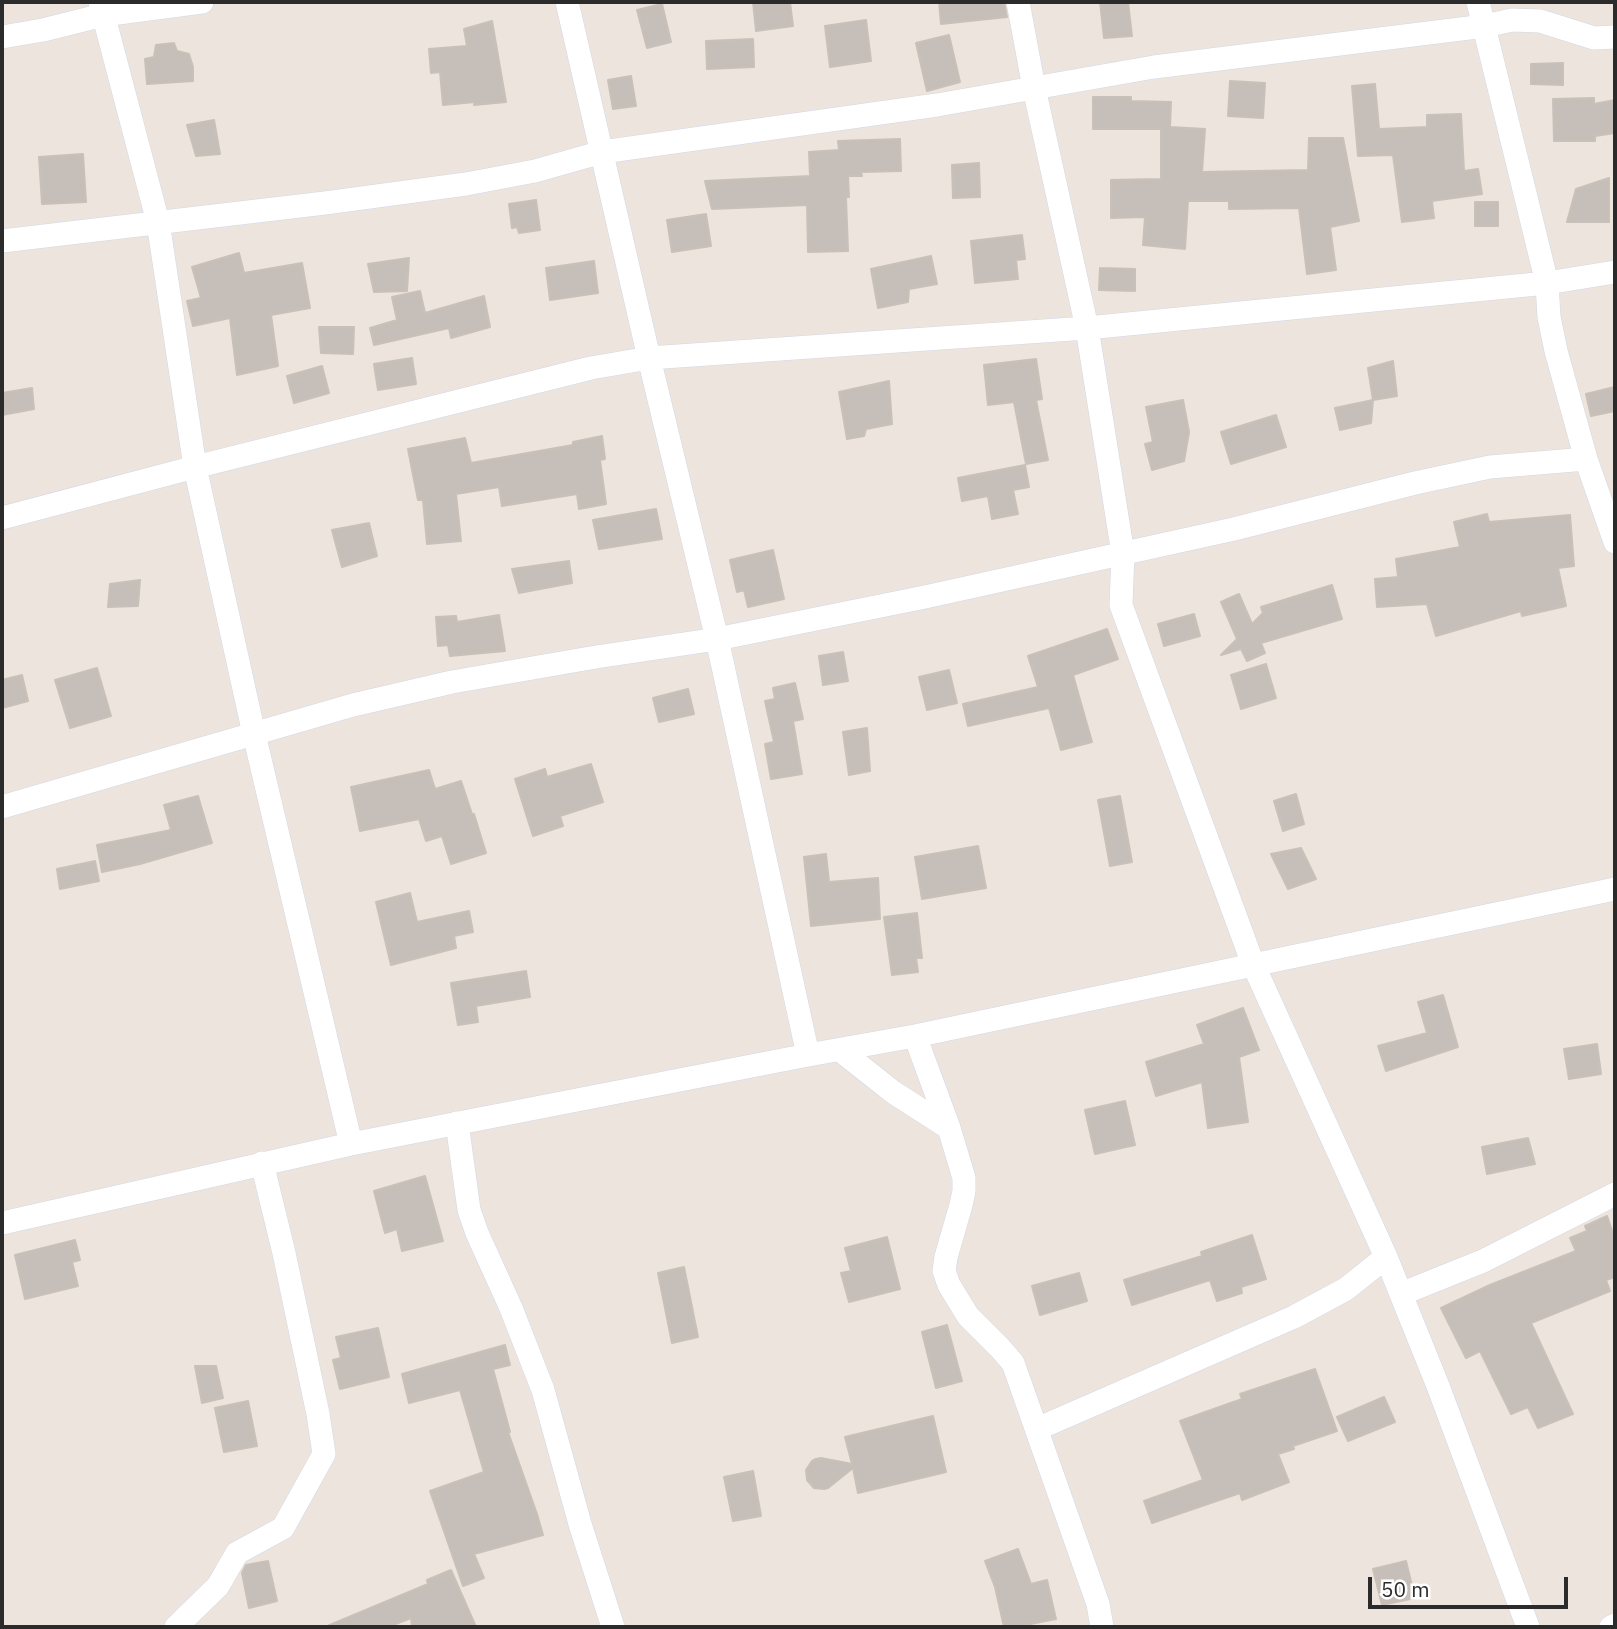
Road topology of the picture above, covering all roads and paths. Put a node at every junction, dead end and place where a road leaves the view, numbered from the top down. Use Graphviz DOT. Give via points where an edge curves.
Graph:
graph roads {
  1 [pos="202,2"];
  2 [pos="567,2"];
  3 [pos="1018,2"];
  4 [pos="1478,2"];
  5 [pos="101,8"];
  6 [pos="1485,26"];
  7 [pos="2,37"];
  8 [pos="1615,37"];
  9 [pos="1034,88"];
  10 [pos="602,152"];
  11 [pos="158,222"];
  12 [pos="2,241"];
  13 [pos="1615,272"];
  14 [pos="1547,283"];
  15 [pos="1087,328"];
  16 [pos="649,358"];
  17 [pos="1586,459"];
  18 [pos="195,467"];
  19 [pos="1605,482"];
  20 [pos="2,518"];
  21 [pos="1615,542"];
  22 [pos="1123,554"];
  23 [pos="717,639"];
  24 [pos="254,734"];
  25 [pos="2,807"];
  26 [pos="1615,889"];
  27 [pos="1253,964"];
  28 [pos="915,1036"];
  29 [pos="840,1050"];
  30 [pos="808,1055"];
  31 [pos="457,1124"];
  32 [pos="949,1128"];
  33 [pos="351,1144"];
  34 [pos="262,1163"];
  35 [pos="1615,1194"];
  36 [pos="2,1223"];
  37 [pos="1386,1257"];
  38 [pos="1401,1294"];
  39 [pos="1037,1429"];
  40 [pos="176,1627"];
  41 [pos="613,1627"];
  42 [pos="1102,1627"];
  43 [pos="1528,1627"];
  1 -- 5 [label="street"];
  2 -- 10 [label="street"];
  3 -- 9 [label="street"];
  4 -- 6 [label="street"];
  5 -- 7 [label="street" via="43,30"];
  5 -- 11 [label="street"];
  6 -- 8 [label="street" via="1512,20 1540,21 1594,38"];
  6 -- 9 [label="street" via="1154,67"];
  6 -- 14 [label="street"];
  9 -- 10 [label="street"];
  9 -- 15 [label="street"];
  10 -- 11 [label="street" via="466,184"];
  10 -- 16 [label="street"];
  11 -- 12 [label="street"];
  11 -- 18 [label="street"];
  13 -- 14 [label="street"];
  14 -- 15 [label="street"];
  14 -- 17 [label="street" via="1549,317"];
  15 -- 16 [label="street"];
  15 -- 22 [label="street"];
  16 -- 18 [label="street" via="591,368"];
  16 -- 23 [label="street"];
  17 -- 19 [label="street"];
  17 -- 22 [label="street" via="1490,467"];
  18 -- 20 [label="street"];
  18 -- 24 [label="street"];
  19 -- 21 [label="street"];
  22 -- 23 [label="street"];
  22 -- 27 [label="street" via="1121,605"];
  23 -- 24 [label="street" via="452,682"];
  23 -- 30 [label="street"];
  24 -- 25 [label="street"];
  24 -- 33 [label="street"];
  26 -- 27 [label="street"];
  27 -- 28 [label="street"];
  27 -- 37 [label="street"];
  28 -- 29 [label="street"];
  28 -- 32 [label="street"];
  29 -- 30 [label="street"];
  29 -- 32 [label="street" via="893,1093"];
  30 -- 31 [label="street"];
  31 -- 33 [label="street"];
  31 -- 41 [label="street" via="468,1210 543,1390"];
  32 -- 39 [label="street" via="964,1191 944,1271 968,1316 1013,1363"];
  33 -- 34 [label="street"];
  34 -- 36 [label="street"];
  34 -- 40 [label="street" via="324,1454 283,1528 237,1553 218,1586"];
  35 -- 38 [label="street" via="1483,1261"];
  37 -- 38 [label="street"];
  37 -- 39 [label="street" via="1346,1289 1294,1317"];
  38 -- 43 [label="street"];
  39 -- 42 [label="street"];
}
